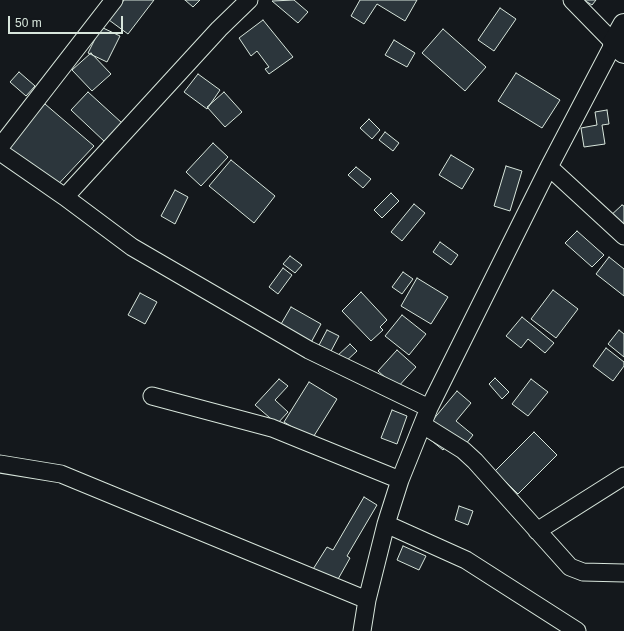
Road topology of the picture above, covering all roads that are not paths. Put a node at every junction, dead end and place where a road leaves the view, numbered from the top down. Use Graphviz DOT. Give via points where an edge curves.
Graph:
graph roads {
  1 [pos="114,0"];
  2 [pos="249,0"];
  3 [pos="572,0"];
  4 [pos="621,40"];
  5 [pos="0,147"];
  6 [pos="0,152"];
  7 [pos="548,167"];
  8 [pos="64,197"];
  9 [pos="624,236"];
  10 [pos="152,396"];
  11 [pos="429,408"];
  12 [pos="423,425"];
  13 [pos="0,464"];
  14 [pos="624,476"];
  15 [pos="400,480"];
  16 [pos="386,524"];
  17 [pos="537,531"];
  18 [pos="624,573"];
  19 [pos="367,600"];
  20 [pos="362,631"];
  21 [pos="577,631"];
  1 -- 5 [label="street"];
  2 -- 8 [label="street" via="219,29"];
  3 -- 4 [label="street"];
  4 -- 7 [label="street"];
  6 -- 8 [label="street"];
  7 -- 9 [label="street"];
  7 -- 11 [label="street"];
  8 -- 11 [label="street" via="132,247 303,346"];
  10 -- 15 [label="street" via="272,428"];
  11 -- 12 [label="street"];
  12 -- 15 [label="street"];
  12 -- 17 [label="street" via="463,450"];
  13 -- 19 [label="street" via="61,474"];
  14 -- 17 [label="street"];
  15 -- 16 [label="street"];
  16 -- 19 [label="street"];
  16 -- 21 [label="street" via="466,560"];
  17 -- 18 [label="street" via="570,567 583,572"];
  19 -- 20 [label="street"];
}
